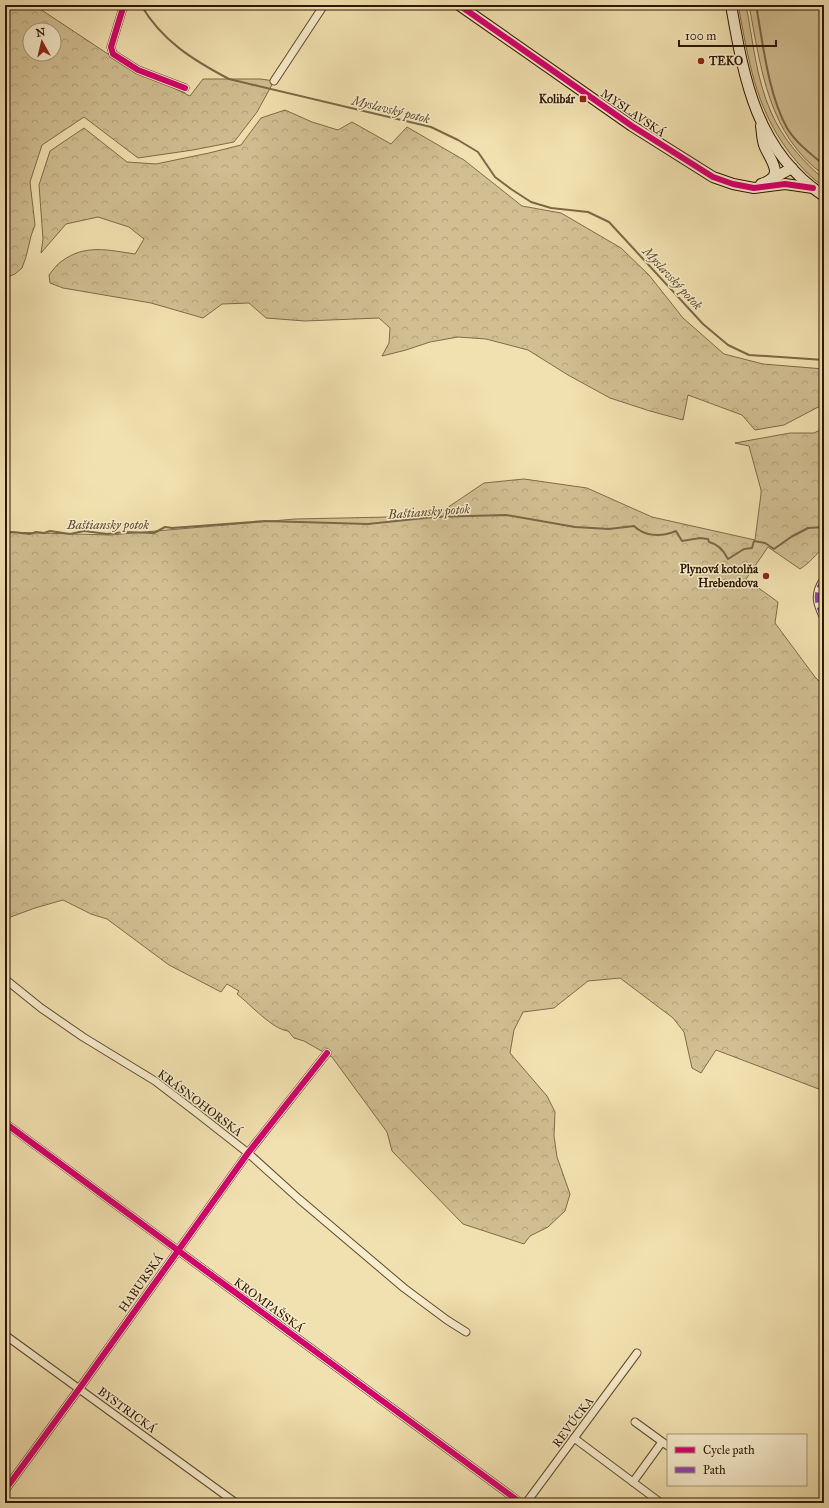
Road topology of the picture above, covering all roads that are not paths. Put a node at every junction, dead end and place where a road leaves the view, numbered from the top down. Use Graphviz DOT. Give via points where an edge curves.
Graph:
graph roads {
  1 [pos="123,5"];
  2 [pos="324,5"];
  3 [pos="458,5"];
  4 [pos="731,5"];
  5 [pos="274,82"];
  6 [pos="185,88"];
  7 [pos="759,117"];
  8 [pos="792,168"];
  9 [pos="770,180"];
  10 [pos="743,186"];
  11 [pos="813,188"];
  12 [pos="824,196"];
  13 [pos="824,578"];
  14 [pos="824,618"];
  15 [pos="5,979"];
  16 [pos="327,1053"];
  17 [pos="5,1123"];
  18 [pos="248,1153"];
  19 [pos="178,1251"];
  20 [pos="466,1332"];
  21 [pos="5,1335"];
  22 [pos="637,1353"];
  23 [pos="79,1389"];
  24 [pos="635,1422"];
  25 [pos="574,1438"];
  26 [pos="665,1444"];
  27 [pos="634,1482"];
  28 [pos="5,1490"];
  29 [pos="236,1503"];
  30 [pos="521,1503"];
  31 [pos="526,1503"];
  32 [pos="661,1503"];
  1 -- 6 [label="street" via="111,48 113,54 138,70"];
  2 -- 5 [label="street"];
  3 -- 10 [label="street, MYSLAVSKÁ" via="687,162 718,180"];
  4 -- 7 [label="street" via="746,79"];
  7 -- 8 [label="street"];
  7 -- 9 [label="street" via="764,144 775,167"];
  8 -- 9 [label="street, MYSLAVSKÁ"];
  8 -- 11 [label="street"];
  9 -- 10 [label="street, MYSLAVSKÁ" via="757,185"];
  10 -- 11 [label="street, MYSLAVSKÁ" via="759,188 787,184"];
  11 -- 12 [label="street, MYSLAVSKÁ"];
  13 -- 14 [label="street" via="817,596"];
  15 -- 18 [label="street, KRÁSNOHORSKÁ" via="77,1033 155,1081"];
  16 -- 18 [label="street, HABURSKÁ"];
  17 -- 19 [label="street, KROMPAŠSKÁ"];
  18 -- 19 [label="street, HABURSKÁ"];
  18 -- 20 [label="street, KRÁSNOHORSKÁ" via="299,1200 404,1288"];
  19 -- 23 [label="street, HABURSKÁ"];
  19 -- 30 [label="street, KROMPAŠSKÁ"];
  21 -- 23 [label="street, BYSTRICKÁ"];
  22 -- 25 [label="street, REVÚCKA"];
  23 -- 28 [label="street, HABURSKÁ"];
  23 -- 29 [label="street, BYSTRICKÁ"];
  24 -- 26 [label="street"];
  25 -- 27 [label="street"];
  25 -- 31 [label="street, REVÚCKA"];
  26 -- 27 [label="street"];
  27 -- 32 [label="street"];
}
